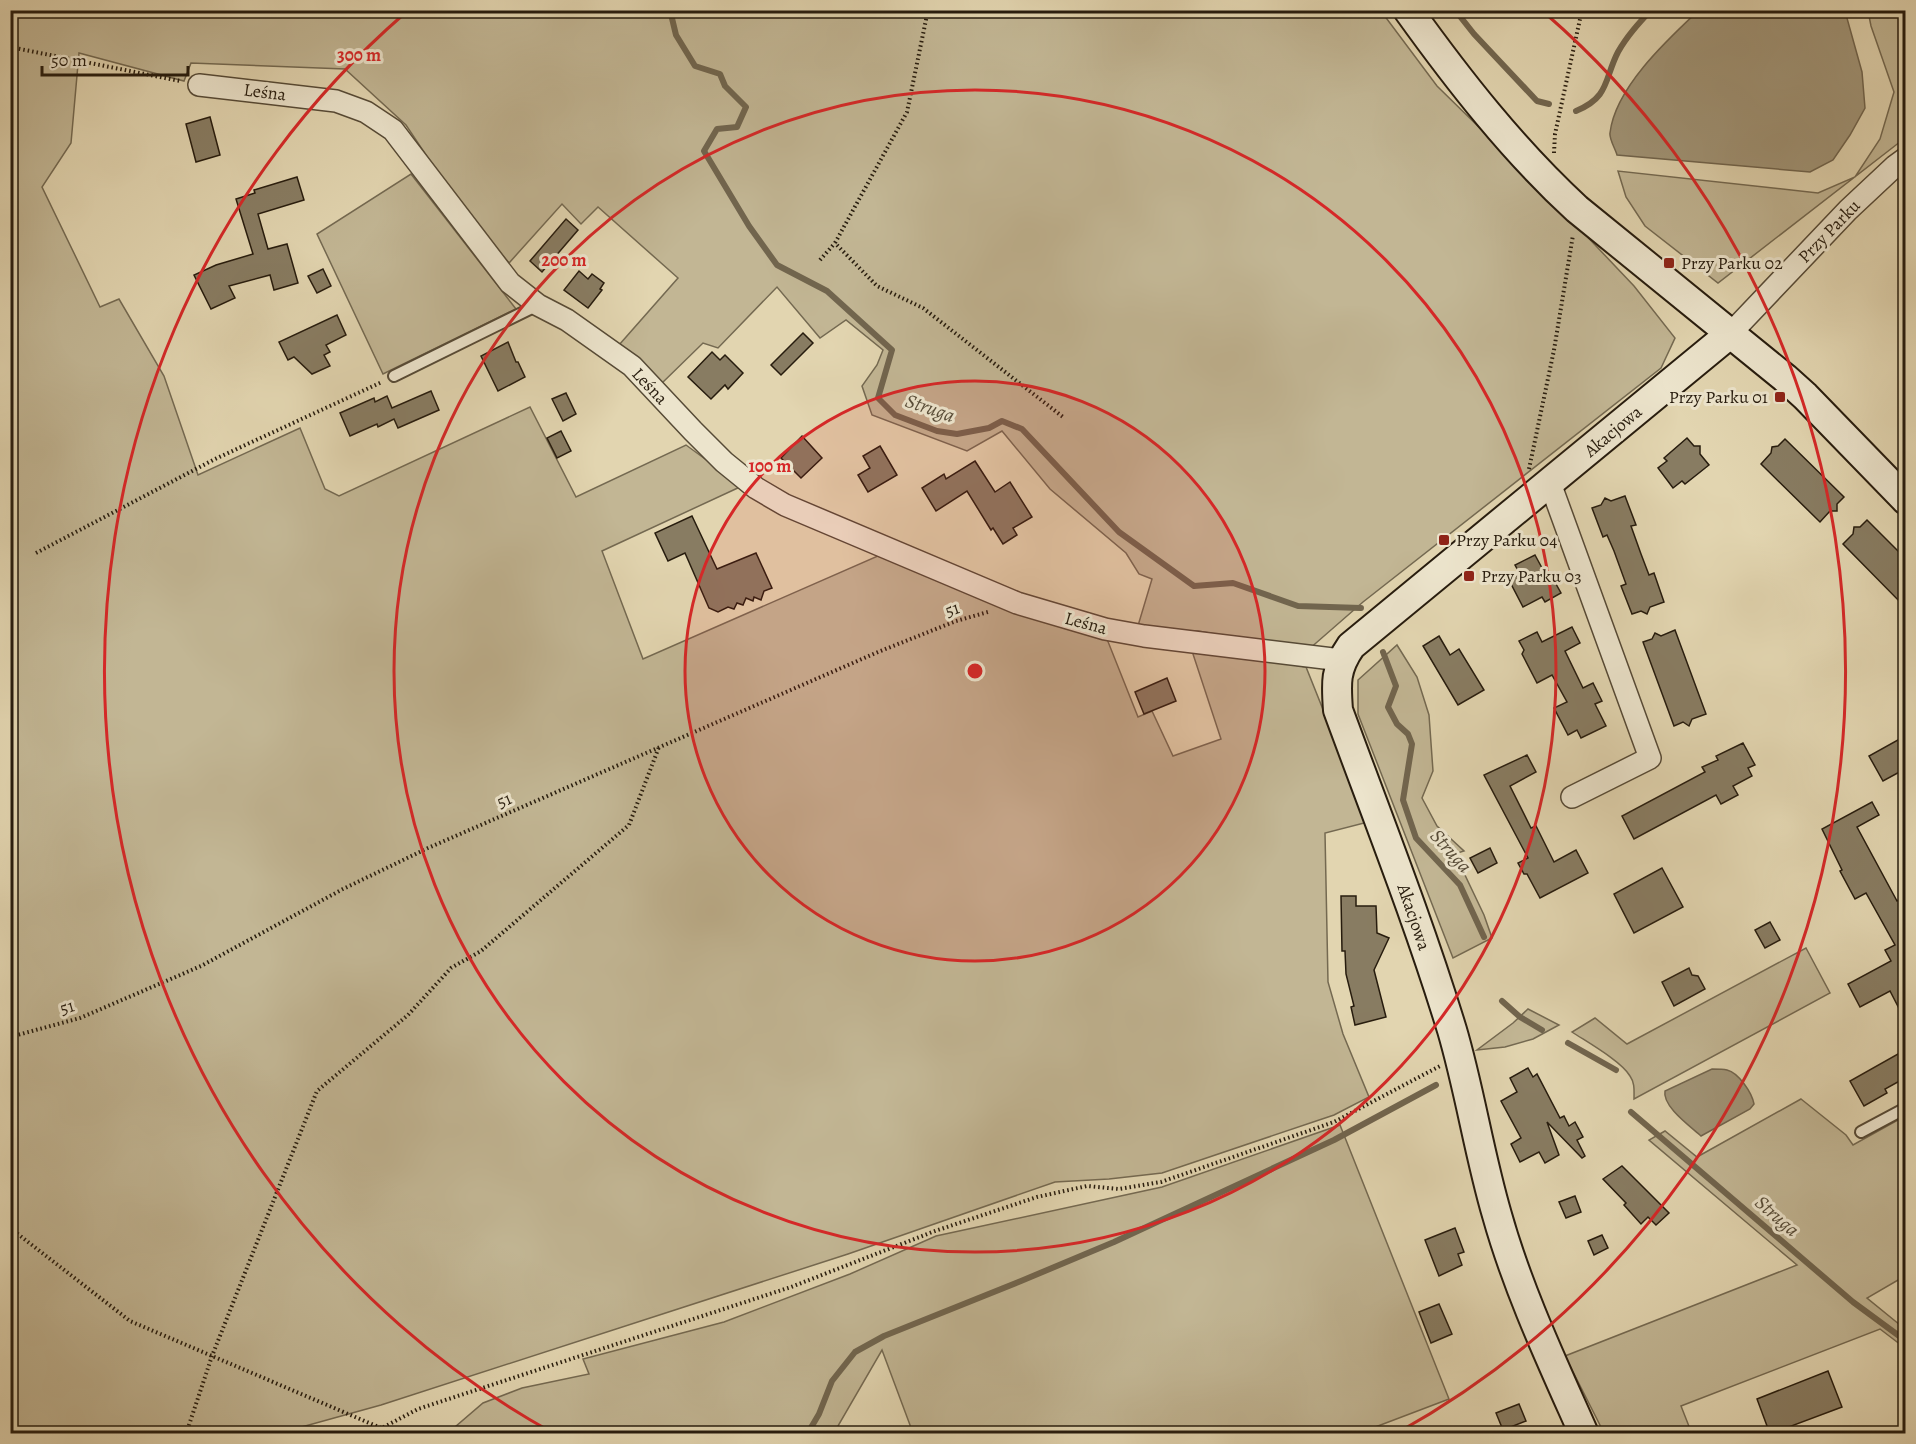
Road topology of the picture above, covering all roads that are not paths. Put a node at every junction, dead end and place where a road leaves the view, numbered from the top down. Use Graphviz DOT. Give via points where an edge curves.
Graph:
graph roads {
  1 [pos="1408,10"];
  2 [pos="199,85"];
  3 [pos="1905,158"];
  4 [pos="538,305"];
  5 [pos="1731,333"];
  6 [pos="394,376"];
  7 [pos="1543,489"];
  8 [pos="1905,500"];
  9 [pos="1341,660"];
  10 [pos="1572,797"];
  11 [pos="1905,1108"];
  12 [pos="1861,1132"];
  13 [pos="1584,1434"];
  1 -- 5 [label="street" via="1508,139 1555,189"];
  2 -- 4 [label="street, Leśna" via="336,101 366,112 393,130 510,283"];
  3 -- 5 [label="street, Przy Parku" via="1848,210"];
  4 -- 6 [label="lane"];
  4 -- 9 [label="street, Leśna" via="567,320 632,366 724,462 785,505 1017,603 1105,629"];
  5 -- 7 [label="street, Akacjowa"];
  5 -- 8 [label="street" via="1805,396"];
  7 -- 9 [label="street, Akacjowa" via="1351,646"];
  7 -- 10 [label="street" via="1650,758"];
  9 -- 13 [label="street, Akacjowa" via="1336,682 1338,710 1419,928 1452,1031 1496,1214 1536,1323"];
  11 -- 12 [label="lane"];
}
